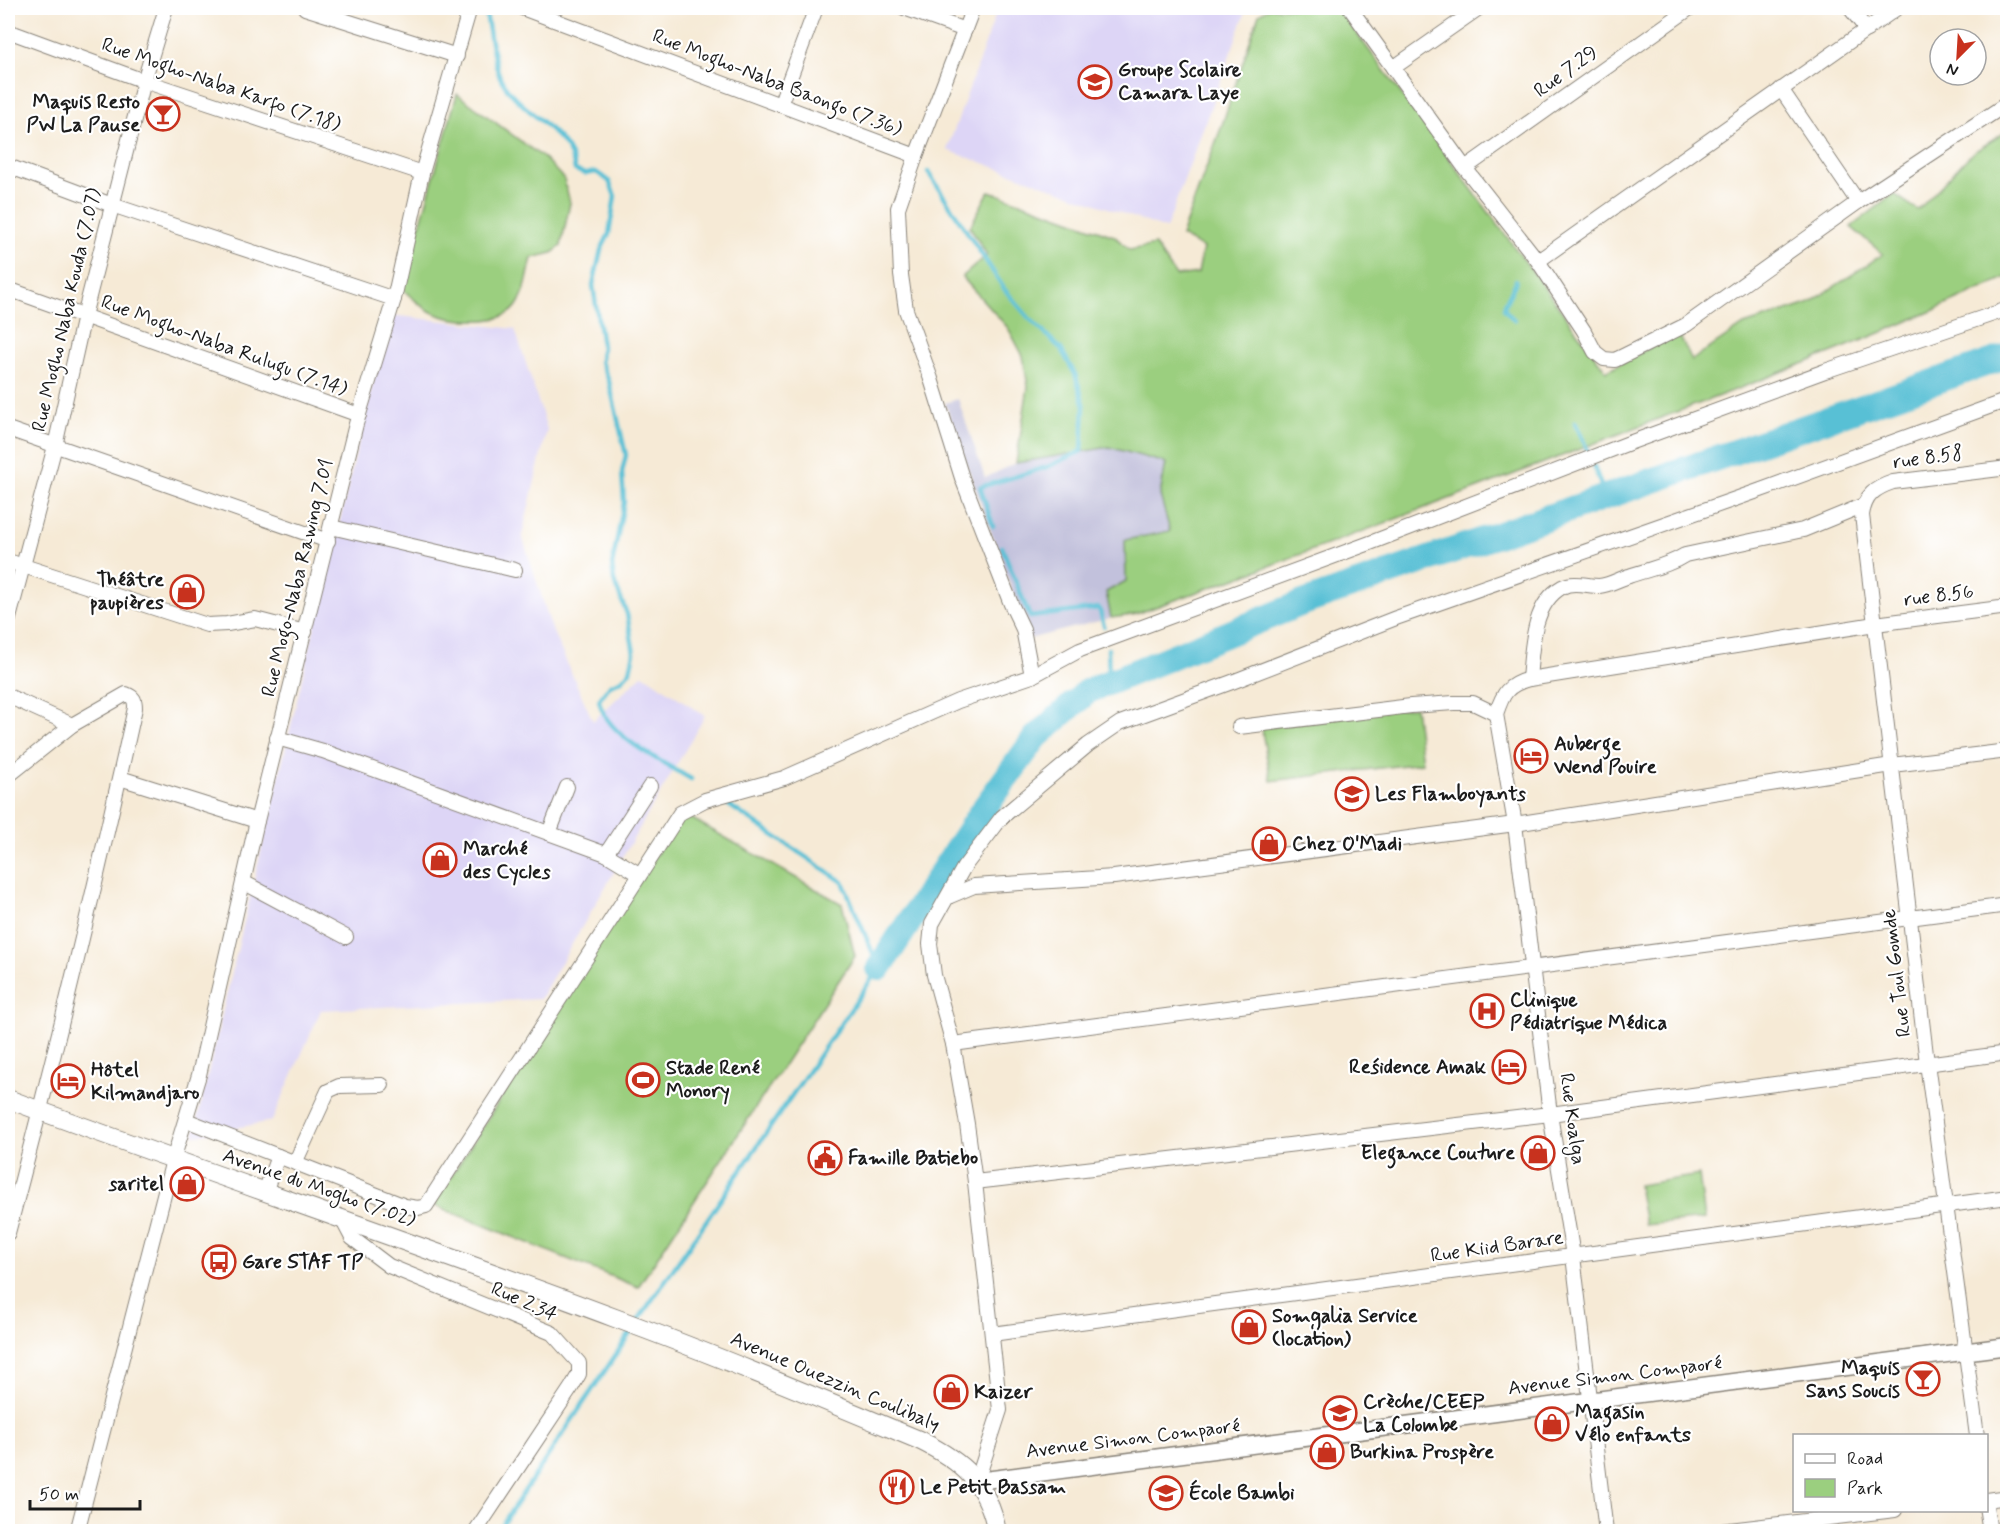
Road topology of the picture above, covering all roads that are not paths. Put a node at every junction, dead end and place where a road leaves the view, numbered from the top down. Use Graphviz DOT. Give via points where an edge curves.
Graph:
graph roads {
  1 [pos="166,8"];
  2 [pos="305,8"];
  3 [pos="470,8"];
  4 [pos="522,8"];
  5 [pos="816,8"];
  6 [pos="904,8"];
  7 [pos="973,8"];
  8 [pos="1350,8"];
  9 [pos="1479,8"];
  10 [pos="1690,8"];
  11 [pos="1850,8"];
  12 [pos="1897,8"];
  13 [pos="964,30"];
  14 [pos="1867,30"];
  15 [pos="8,31"];
  16 [pos="457,56"];
  17 [pos="1393,69"];
  18 [pos="144,81"];
  19 [pos="1781,89"];
  20 [pos="2007,103"];
  21 [pos="780,105"];
  22 [pos="916,156"];
  23 [pos="8,166"];
  24 [pos="1465,168"];
  25 [pos="422,173"];
  26 [pos="1858,202"];
  27 [pos="112,205"];
  28 [pos="1538,261"];
  29 [pos="8,289"];
  30 [pos="394,298"];
  31 [pos="2007,309"];
  32 [pos="84,316"];
  33 [pos="2007,400"];
  34 [pos="359,415"];
  35 [pos="8,429"];
  36 [pos="55,446"];
  37 [pos="2007,468"];
  38 [pos="1864,505"];
  39 [pos="330,534"];
  40 [pos="8,561"];
  41 [pos="23,566"];
  42 [pos="514,570"];
  43 [pos="2007,607"];
  44 [pos="8,622"];
  45 [pos="1875,624"];
  46 [pos="305,632"];
  47 [pos="1032,676"];
  48 [pos="1529,679"];
  49 [pos="8,696"];
  50 [pos="1496,714"];
  51 [pos="72,725"];
  52 [pos="1239,727"];
  53 [pos="277,738"];
  54 [pos="2007,751"];
  55 [pos="1892,765"];
  56 [pos="8,776"];
  57 [pos="120,778"];
  58 [pos="650,786"];
  59 [pos="567,787"];
  60 [pos="256,821"];
  61 [pos="1515,824"];
  62 [pos="549,833"];
  63 [pos="606,854"];
  64 [pos="639,874"];
  65 [pos="243,882"];
  66 [pos="948,897"];
  67 [pos="2007,905"];
  68 [pos="1910,918"];
  69 [pos="346,937"];
  70 [pos="1533,968"];
  71 [pos="953,1044"];
  72 [pos="2007,1053"];
  73 [pos="1927,1063"];
  74 [pos="382,1085"];
  75 [pos="8,1099"];
  76 [pos="40,1112"];
  77 [pos="1550,1114"];
  78 [pos="186,1120"];
  79 [pos="279,1156"];
  80 [pos="173,1160"];
  81 [pos="295,1163"];
  82 [pos="975,1182"];
  83 [pos="265,1191"];
  84 [pos="2007,1197"];
  85 [pos="1946,1206"];
  86 [pos="342,1219"];
  87 [pos="8,1233"];
  88 [pos="1573,1256"];
  89 [pos="616,1318"];
  90 [pos="992,1334"];
  91 [pos="2007,1346"];
  92 [pos="1965,1352"];
  93 [pos="1589,1402"];
  94 [pos="1977,1434"];
  95 [pos="977,1481"];
  96 [pos="2007,1497"];
  97 [pos="1988,1500"];
  98 [pos="1878,1512"];
  99 [pos="1987,1512"];
  100 [pos="77,1532"];
  101 [pos="475,1532"];
  102 [pos="997,1532"];
  103 [pos="1606,1532"];
  104 [pos="1713,1532"];
  105 [pos="1990,1532"];
  1 -- 18 [label="street, Rue Mogho Naba Kouda (7.07)"];
  2 -- 16 [label="street"];
  3 -- 16 [label="street, Rue Mogo-Naba Rawing 7.01"];
  4 -- 21 [label="street, Rue Mogho-Naba Baongo (7.36)"];
  5 -- 21 [label="street"];
  6 -- 13 [label="street"];
  7 -- 13 [label="street"];
  8 -- 17 [label="street"];
  9 -- 17 [label="street"];
  10 -- 24 [label="street, Rue 7.29"];
  11 -- 14 [label="street"];
  12 -- 14 [label="street"];
  13 -- 22 [label="street"];
  14 -- 19 [label="street"];
  15 -- 18 [label="street, Rue Mogho-Naba Karfo (7.18)"];
  16 -- 25 [label="street, Rue Mogo-Naba Rawing 7.01"];
  17 -- 24 [label="street"];
  18 -- 25 [label="street, Rue Mogho-Naba Karfo (7.18)"];
  18 -- 27 [label="street, Rue Mogho Naba Kouda (7.07)"];
  19 -- 26 [label="street"];
  19 -- 28 [label="street"];
  20 -- 26 [label="street"];
  21 -- 22 [label="street, Rue Mogho-Naba Baongo (7.36)"];
  22 -- 47 [label="street" via="898,208 906,310 962,478 1023,629"];
  23 -- 27 [label="street"];
  24 -- 28 [label="street"];
  25 -- 30 [label="street, Rue Mogo-Naba Rawing 7.01"];
  26 -- 28 [label="street" via="1686,325 1615,360 1604,359 1595,352"];
  27 -- 30 [label="street"];
  27 -- 32 [label="street, Rue Mogho Naba Kouda (7.07)"];
  29 -- 32 [label="street, Rue Mogho-Naba Rulugu (7.14)"];
  30 -- 34 [label="street, Rue Mogo-Naba Rawing 7.01"];
  31 -- 47 [label="street" via="1629,443 1080,650"];
  32 -- 34 [label="street, Rue Mogho-Naba Rulugu (7.14)"];
  32 -- 36 [label="street, Rue Mogho Naba Kouda (7.07)"];
  33 -- 66 [label="street" via="1396,618 1120,723 1002,817 964,867"];
  34 -- 39 [label="street, Rue Mogo-Naba Rawing 7.01"];
  35 -- 36 [label="street"];
  36 -- 39 [label="street"];
  36 -- 41 [label="street, Rue Mogho Naba Kouda (7.07)"];
  37 -- 38 [label="street, rue 8.58" via="1893,482 1879,487"];
  38 -- 45 [label="street, Rue Toul Gomde"];
  38 -- 48 [label="street" via="1803,530 1685,555 1612,583 1563,586 1542,611 1533,641"];
  39 -- 42 [label="street"];
  39 -- 46 [label="street, Rue Mogo-Naba Rawing 7.01"];
  40 -- 41 [label="street"];
  41 -- 44 [label="street, Rue Mogho Naba Kouda (7.07)"];
  41 -- 46 [label="street" via="207,625 255,619"];
  43 -- 45 [label="street, rue 8.56"];
  45 -- 48 [label="street, rue 8.56"];
  45 -- 55 [label="street, Rue Toul Gomde"];
  46 -- 53 [label="street, Rue Mogo-Naba Rawing 7.01"];
  47 -- 64 [label="street" via="958,700 784,777 705,800 680,813"];
  48 -- 50 [label="street, rue 8.56" via="1517,682 1503,693"];
  49 -- 51 [label="street"];
  50 -- 52 [label="street" via="1473,703 1454,703"];
  50 -- 61 [label="street, Rue Koalga"];
  51 -- 56 [label="street"];
  51 -- 57 [label="street" via="115,699 126,694 132,696 135,708"];
  53 -- 60 [label="street, Rue Mogo-Naba Rawing 7.01"];
  53 -- 62 [label="street"];
  54 -- 55 [label="street"];
  55 -- 61 [label="street"];
  55 -- 68 [label="street, Rue Toul Gomde"];
  57 -- 60 [label="street"];
  57 -- 76 [label="street"];
  58 -- 63 [label="street"];
  59 -- 62 [label="street"];
  60 -- 65 [label="street, Rue Mogo-Naba Rawing 7.01"];
  61 -- 66 [label="street" via="1114,877 974,886"];
  61 -- 70 [label="street, Rue Koalga"];
  62 -- 63 [label="street"];
  63 -- 64 [label="street"];
  64 -- 81 [label="street" via="426,1206 405,1206"];
  65 -- 69 [label="street"];
  65 -- 78 [label="street, Rue Mogo-Naba Rawing 7.01"];
  66 -- 71 [label="street" via="932,924 930,944 934,975"];
  67 -- 68 [label="street"];
  68 -- 70 [label="street"];
  68 -- 73 [label="street, Rue Toul Gomde"];
  70 -- 71 [label="street"];
  70 -- 77 [label="street, Rue Koalga"];
  71 -- 82 [label="street"];
  72 -- 73 [label="street"];
  73 -- 77 [label="street"];
  73 -- 85 [label="street, Rue Toul Gomde"];
  74 -- 81 [label="street" via="339,1086 328,1091"];
  75 -- 76 [label="main road, Avenue du Mogho (7.02)"];
  76 -- 80 [label="main road, Avenue du Mogho (7.02)"];
  76 -- 87 [label="street"];
  77 -- 82 [label="street"];
  77 -- 88 [label="street, Rue Koalga"];
  78 -- 79 [label="street"];
  78 -- 80 [label="street, Rue Mogo-Naba Rawing 7.01"];
  79 -- 81 [label="street"];
  79 -- 83 [label="street"];
  80 -- 83 [label="main road, Avenue du Mogho (7.02)"];
  80 -- 100 [label="street, Rue Mogo-Naba Rawing 7.01"];
  82 -- 90 [label="street"];
  83 -- 86 [label="main road, Avenue du Mogho (7.02)"];
  84 -- 85 [label="street, Rue Kiid Barare"];
  85 -- 88 [label="street, Rue Kiid Barare"];
  85 -- 92 [label="street, Rue Toul Gomde"];
  86 -- 89 [label="main road, Avenue du Mogho (7.02)"];
  86 -- 101 [label="street, Rue 2.34" via="352,1238 389,1266 552,1333 579,1363 579,1374 571,1388"];
  88 -- 90 [label="street, Rue Kiid Barare"];
  88 -- 93 [label="street, Rue Koalga"];
  89 -- 95 [label="main road, Avenue Ouezzin Coulibaly" via="919,1440 937,1449"];
  90 -- 95 [label="street" via="1000,1410"];
  91 -- 92 [label="street, Avenue Simon Compaoré"];
  92 -- 93 [label="street, Avenue Simon Compaoré"];
  92 -- 94 [label="street, Rue Toul Gomde"];
  93 -- 95 [label="street, Avenue Simon Compaoré"];
  93 -- 103 [label="street, Rue Koalga"];
  95 -- 102 [label="main road, Avenue Ouezzin Coulibaly" via="993,1510"];
  96 -- 97 [label="street"];
  98 -- 104 [label="street"];
  99 -- 105 [label="street"];
}
